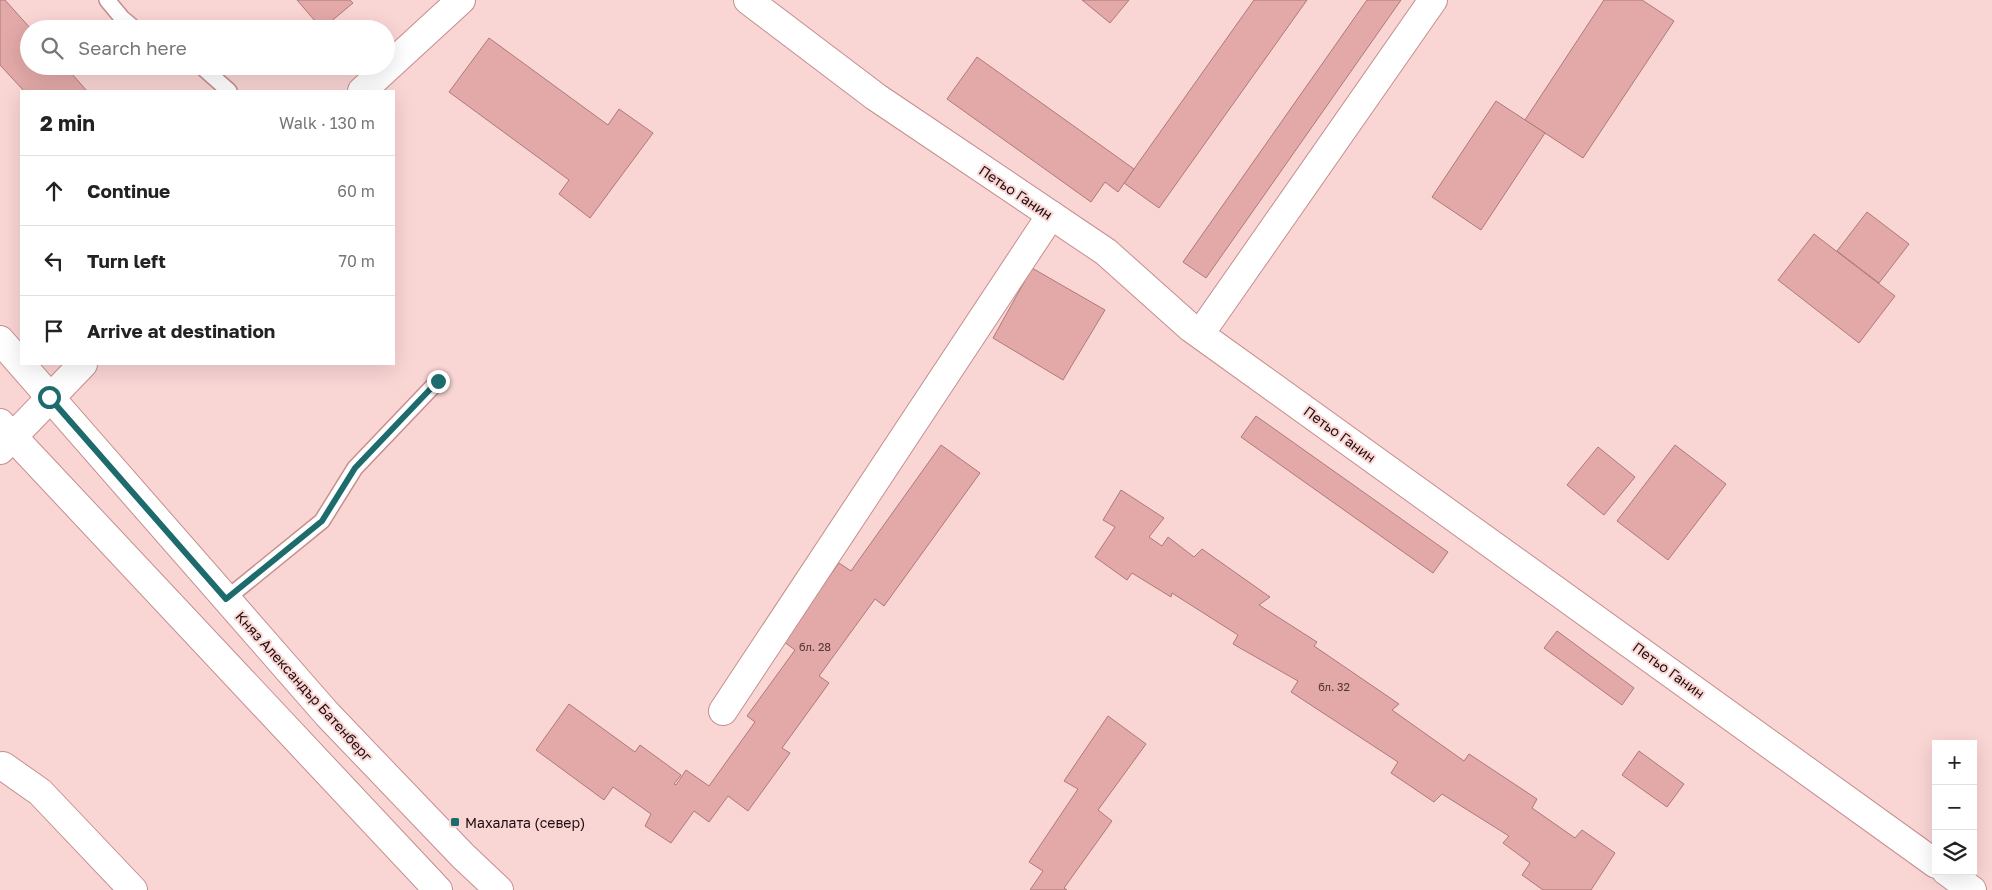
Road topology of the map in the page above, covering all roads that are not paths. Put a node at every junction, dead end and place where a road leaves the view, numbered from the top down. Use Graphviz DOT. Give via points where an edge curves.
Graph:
graph roads {
  1 [pos="107,0"];
  2 [pos="748,0"];
  3 [pos="1433,0"];
  4 [pos="449,4"];
  5 [pos="124,20"];
  6 [pos="395,58"];
  7 [pos="212,75"];
  8 [pos="378,75"];
  9 [pos="228,90"];
  10 [pos="363,90"];
  11 [pos="1051,215"];
  12 [pos="1200,334"];
  13 [pos="0,340"];
  14 [pos="20,363"];
  15 [pos="21,365"];
  16 [pos="82,365"];
  17 [pos="438,381"];
  18 [pos="49,397"];
  19 [pos="4,437"];
  20 [pos="226,599"];
  21 [pos="723,712"];
  22 [pos="0,768"];
  23 [pos="1932,861"];
  24 [pos="1951,875"];
  25 [pos="133,890"];
  26 [pos="438,890"];
  27 [pos="498,890"];
  28 [pos="1972,890"];
  1 -- 5 [label="lane"];
  2 -- 11 [label="street, Петьо Ганин" via="876,97"];
  3 -- 12 [label="street"];
  4 -- 6 [label="street"];
  7 -- 9 [label="lane"];
  8 -- 10 [label="street"];
  11 -- 12 [label="street, Петьо Ганин" via="1106,252"];
  11 -- 21 [label="street"];
  12 -- 23 [label="street, Петьо Ганин"];
  13 -- 14 [label="street, Княз Александър Батенберг"];
  15 -- 18 [label="street, Княз Александър Батенберг"];
  16 -- 18 [label="street"];
  17 -- 20 [label="lane" via="355,468 322,521"];
  18 -- 19 [label="street"];
  18 -- 20 [label="street, Княз Александър Батенберг"];
  19 -- 26 [label="street"];
  20 -- 27 [label="street, Княз Александър Батенберг" via="327,714"];
  22 -- 25 [label="street" via="3,766 40,792"];
  24 -- 28 [label="street"];
}
